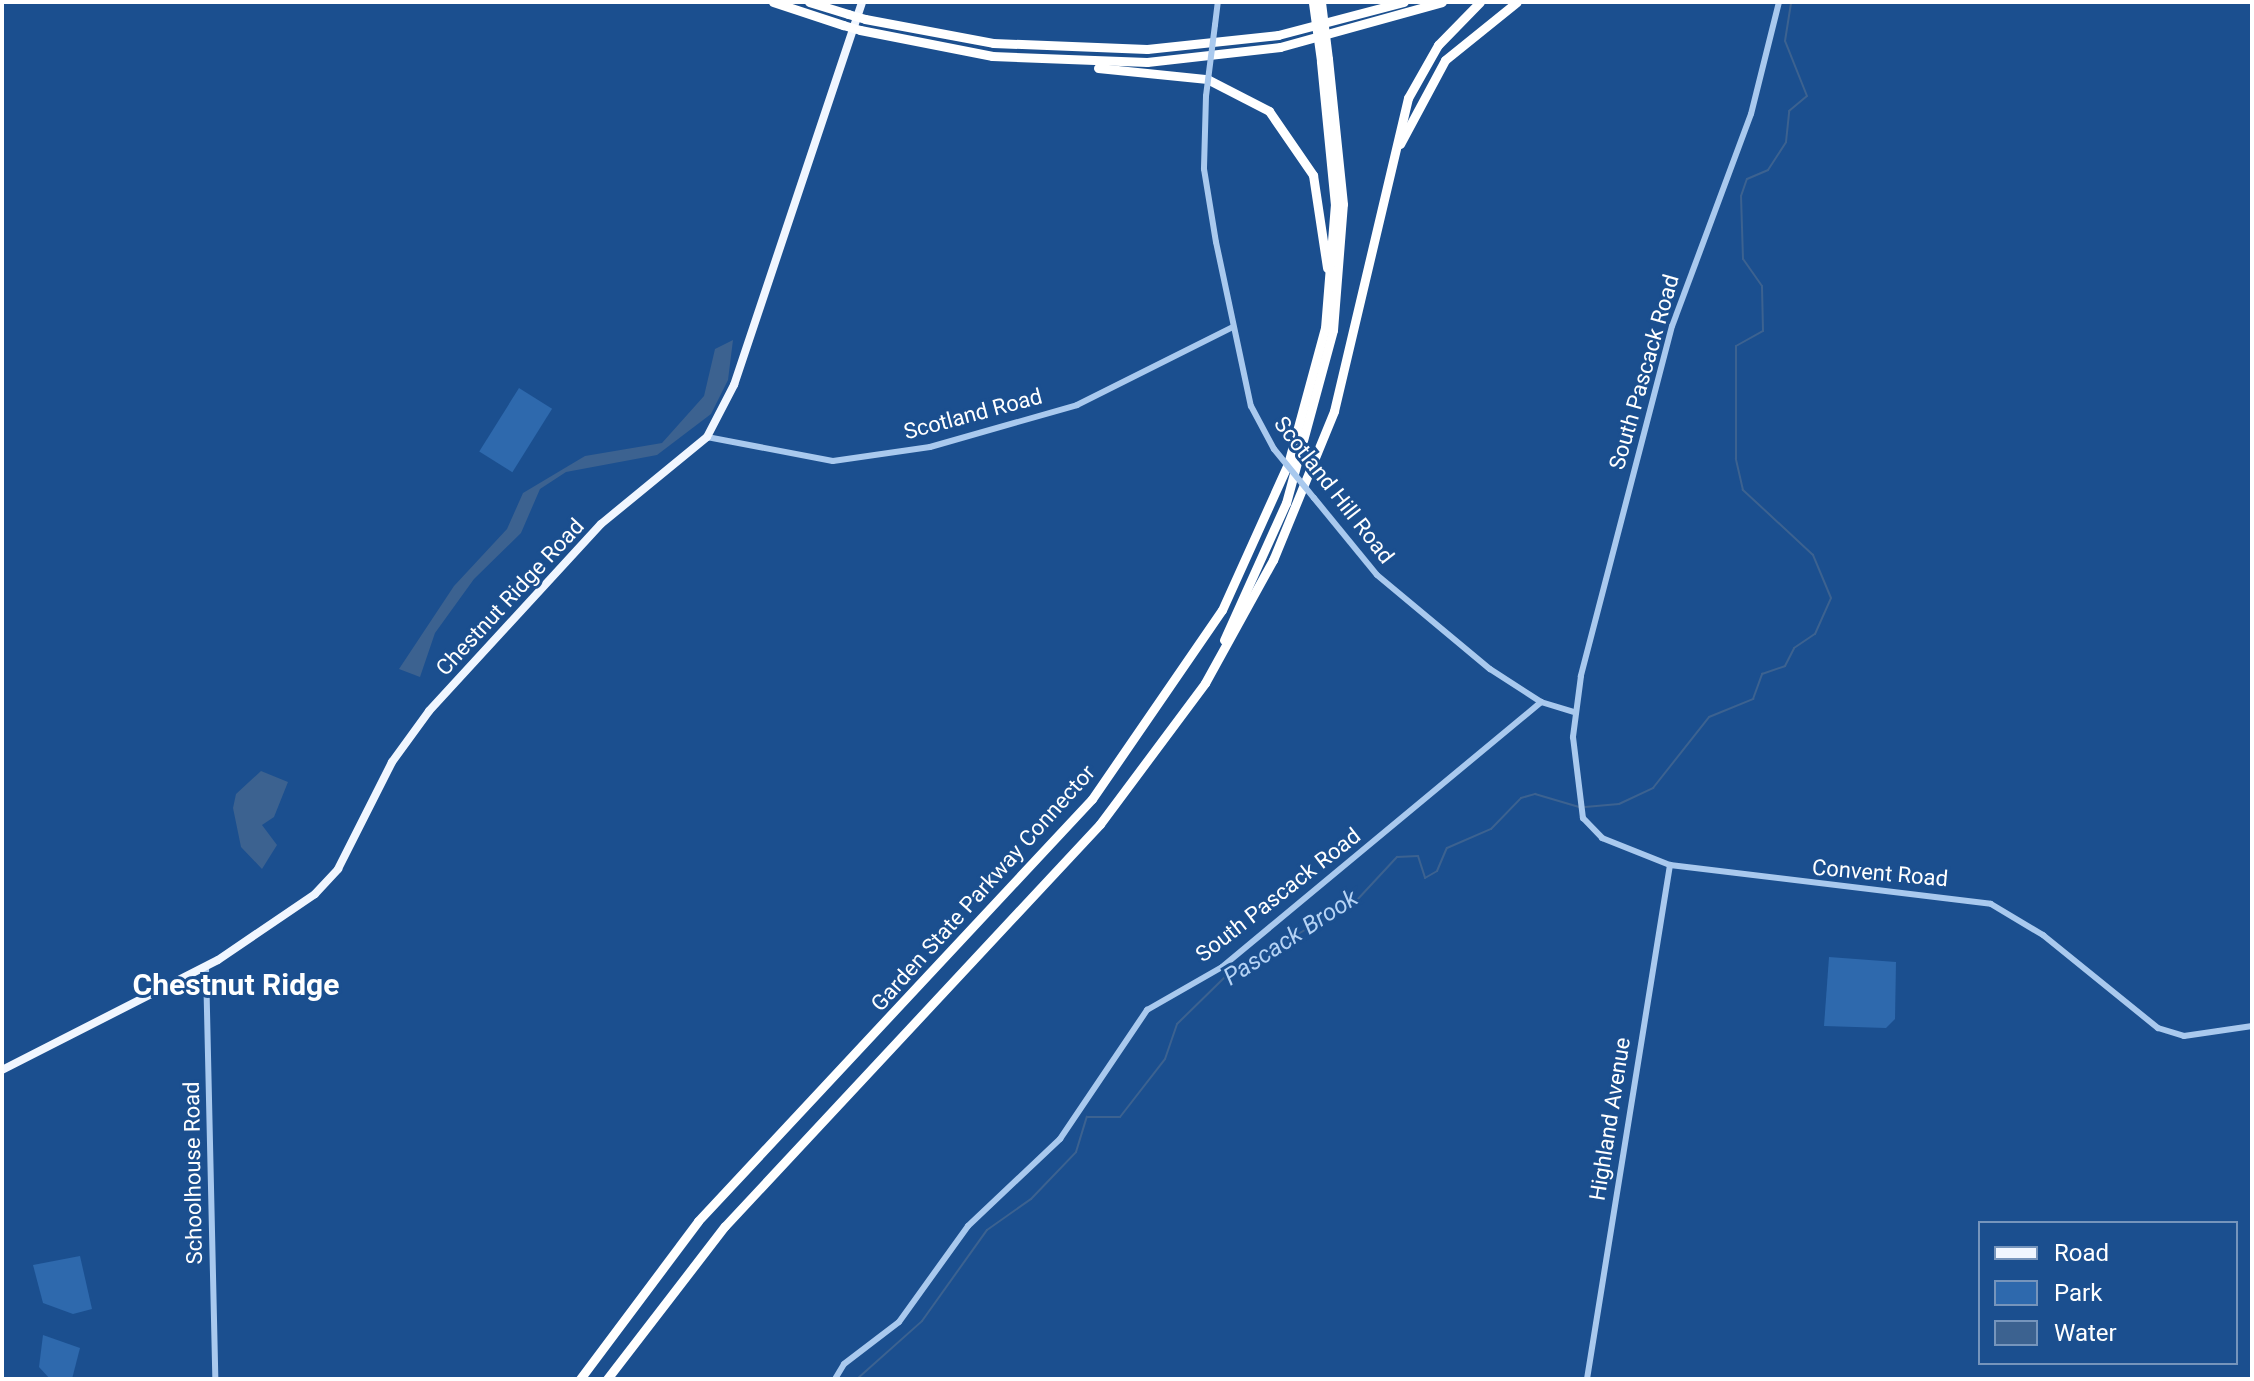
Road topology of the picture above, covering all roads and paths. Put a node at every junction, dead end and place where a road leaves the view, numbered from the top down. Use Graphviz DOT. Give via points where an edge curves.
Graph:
graph roads {
  1 [pos="773,2"];
  2 [pos="809,2"];
  3 [pos="862,2"];
  4 [pos="1218,2"];
  5 [pos="1316,2"];
  6 [pos="1404,2"];
  7 [pos="1442,2"];
  8 [pos="1480,2"];
  9 [pos="1517,2"];
  10 [pos="1779,2"];
  11 [pos="1035,60"];
  12 [pos="1324,60"];
  13 [pos="1387,186"];
  14 [pos="1233,327"];
  15 [pos="1319,363"];
  16 [pos="707,437"];
  17 [pos="1541,702"];
  18 [pos="1574,712"];
  19 [pos="1180,720"];
  20 [pos="1670,865"];
  21 [pos="206,967"];
  22 [pos="2252,1026"];
  23 [pos="2,1070"];
  24 [pos="215,1379"];
  25 [pos="580,1379"];
  26 [pos="607,1379"];
  27 [pos="835,1379"];
  28 [pos="1587,1379"];
  1 -- 11 [label="highway, bridge" via="860,30"];
  2 -- 6 [label="highway, bridge" via="865,19 1004,45 1147,49 1278,35"];
  3 -- 16 [label="main road, Chestnut Ridge Road" via="734,385"];
  4 -- 14 [label="street, Scotland Hill Road, bridge" via="1206,96 1207,195"];
  5 -- 12 [label="highway, bridge"];
  7 -- 11 [label="highway" via="1258,51 1158,61"];
  8 -- 13 [label="highway" via="1442,39 1415,82"];
  9 -- 13 [label="highway" via="1440,66 1413,110"];
  10 -- 18 [label="street, South Pascack Road" via="1751,114 1672,326"];
  11 -- 15 [label="highway" via="1213,80 1282,123 1306,159 1323,212 1327,275"];
  12 -- 15 [label="highway" via="1335,222"];
  12 -- 19 [label="highway" via="1343,204 1328,356 1276,527"];
  13 -- 19 [label="highway" via="1362,316 1322,445 1251,604"];
  14 -- 16 [label="street, Scotland Road" via="1077,405 930,447 833,461"];
  14 -- 17 [label="street, Scotland Hill Road, bridge" via="1251,406 1274,449 1377,575"];
  15 -- 25 [label="highway, Garden State Parkway Connector" via="1251,554 1146,729 1063,833 698,1221"];
  16 -- 21 [label="main road, Chestnut Ridge Road" via="601,524 429,711 327,882"];
  17 -- 18 [label="street, Scotland Hill Road"];
  17 -- 27 [label="street, South Pascack Road" via="1222,967 1147,1010 1060,1139 968,1226 899,1322 844,1364"];
  18 -- 20 [label="street, Convent Road" via="1581,814 1602,838"];
  19 -- 26 [label="highway, Garden State Parkway Connector" via="1082,845 713,1239"];
  20 -- 22 [label="street, Convent Road" via="1991,904 2043,935 2158,1028 2184,1036"];
  20 -- 28 [label="street, Highland Avenue"];
  21 -- 23 [label="main road, Chestnut Ridge Road"];
  21 -- 24 [label="street, Schoolhouse Road"];
}
